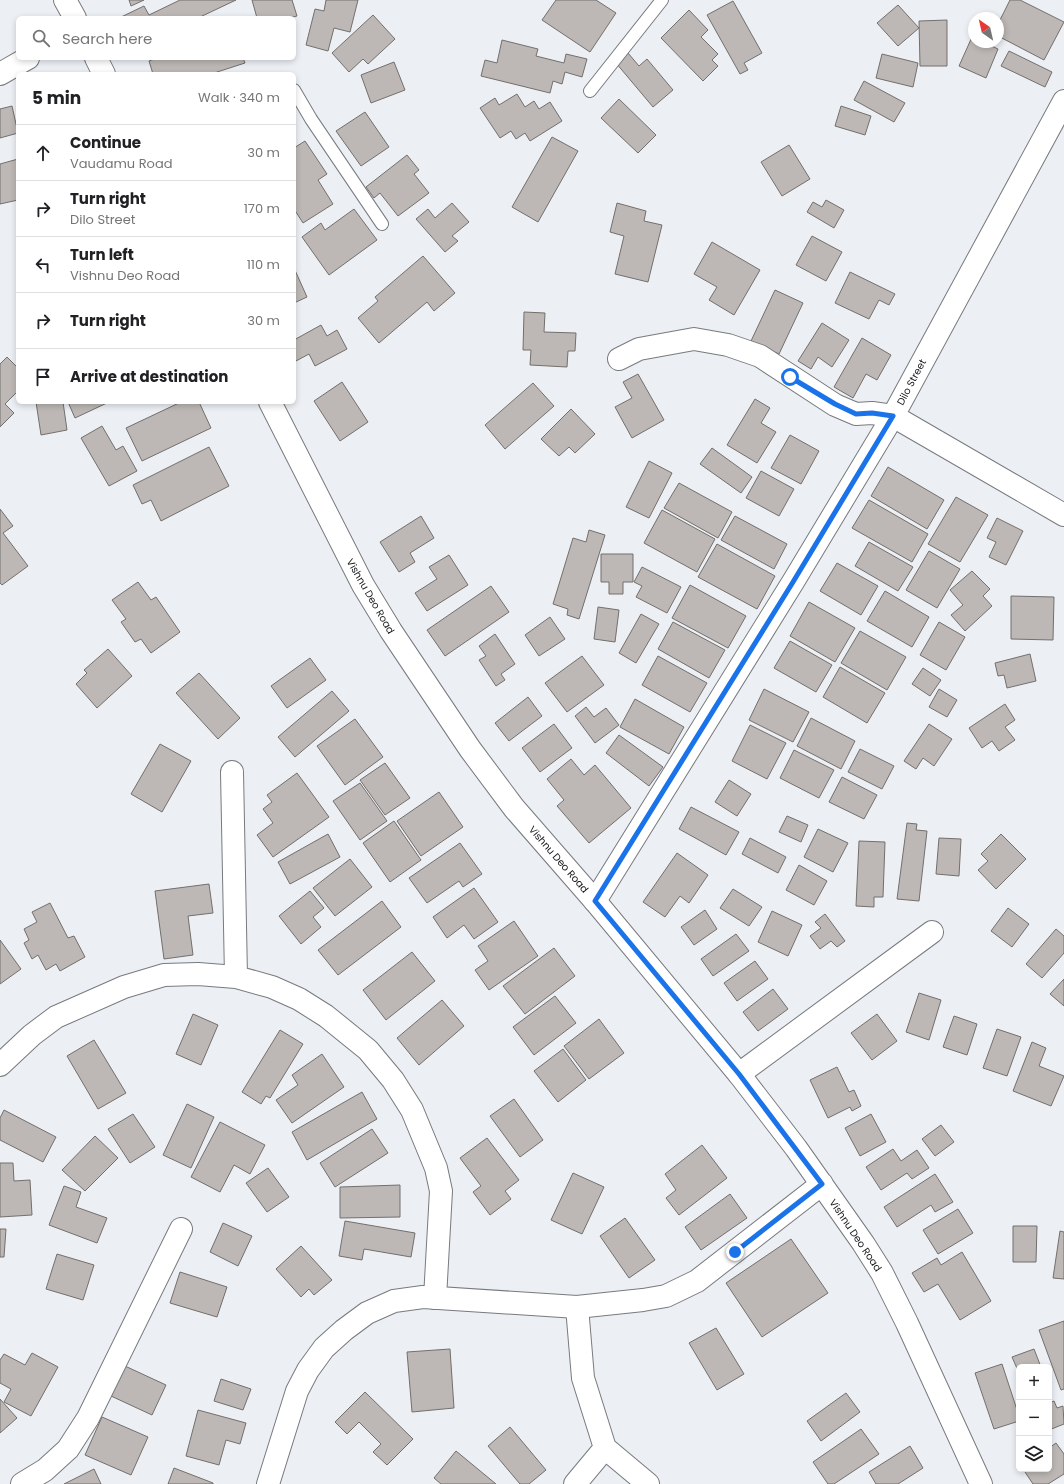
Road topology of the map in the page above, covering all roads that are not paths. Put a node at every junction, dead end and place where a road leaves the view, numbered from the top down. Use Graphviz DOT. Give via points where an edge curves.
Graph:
graph roads {
  1 [pos="65,0"];
  2 [pos="662,0"];
  3 [pos="74,16"];
  4 [pos="24,60"];
  5 [pos="97,60"];
  6 [pos="103,72"];
  7 [pos="0,74"];
  8 [pos="590,91"];
  9 [pos="296,93"];
  10 [pos="1064,101"];
  11 [pos="382,224"];
  12 [pos="619,359"];
  13 [pos="271,404"];
  14 [pos="893,416"];
  15 [pos="1064,514"];
  16 [pos="232,772"];
  17 [pos="595,901"];
  18 [pos="932,932"];
  19 [pos="236,977"];
  20 [pos="0,1065"];
  21 [pos="739,1074"];
  22 [pos="822,1184"];
  23 [pos="181,1229"];
  24 [pos="435,1298"];
  25 [pos="577,1307"];
  26 [pos="605,1448"];
  27 [pos="22,1484"];
  28 [pos="268,1484"];
  29 [pos="575,1484"];
  30 [pos="648,1484"];
  31 [pos="981,1484"];
  1 -- 3 [label="street"];
  2 -- 8 [label="lane"];
  4 -- 7 [label="street"];
  5 -- 6 [label="street"];
  9 -- 11 [label="lane"];
  10 -- 14 [label="street, Dilo Street"];
  12 -- 14 [label="street" via="639,349 694,339 728,345 760,356 835,404 856,414"];
  13 -- 17 [label="street, Vishnu Deo Road" via="348,556 391,631 470,749 514,808"];
  14 -- 15 [label="street"];
  14 -- 17 [label="street, Dilo Street"];
  16 -- 19 [label="street"];
  17 -- 21 [label="street, Vishnu Deo Road"];
  18 -- 21 [label="street"];
  19 -- 20 [label="street" via="164,975 124,987 56,1017"];
  19 -- 24 [label="street" via="272,987 299,999 326,1016 368,1050 393,1080 408,1104 436,1168 441,1191"];
  21 -- 22 [label="street, Vishnu Deo Road"];
  22 -- 25 [label="street" via="697,1281 666,1296"];
  22 -- 31 [label="street, Vishnu Deo Road" via="882,1273 942,1396"];
  23 -- 27 [label="street" via="88,1418 68,1449 46,1470"];
  24 -- 25 [label="street"];
  24 -- 28 [label="street" via="394,1301 367,1313 324,1348 297,1391"];
  25 -- 26 [label="street" via="583,1378"];
  26 -- 29 [label="street"];
  26 -- 30 [label="street"];
}
